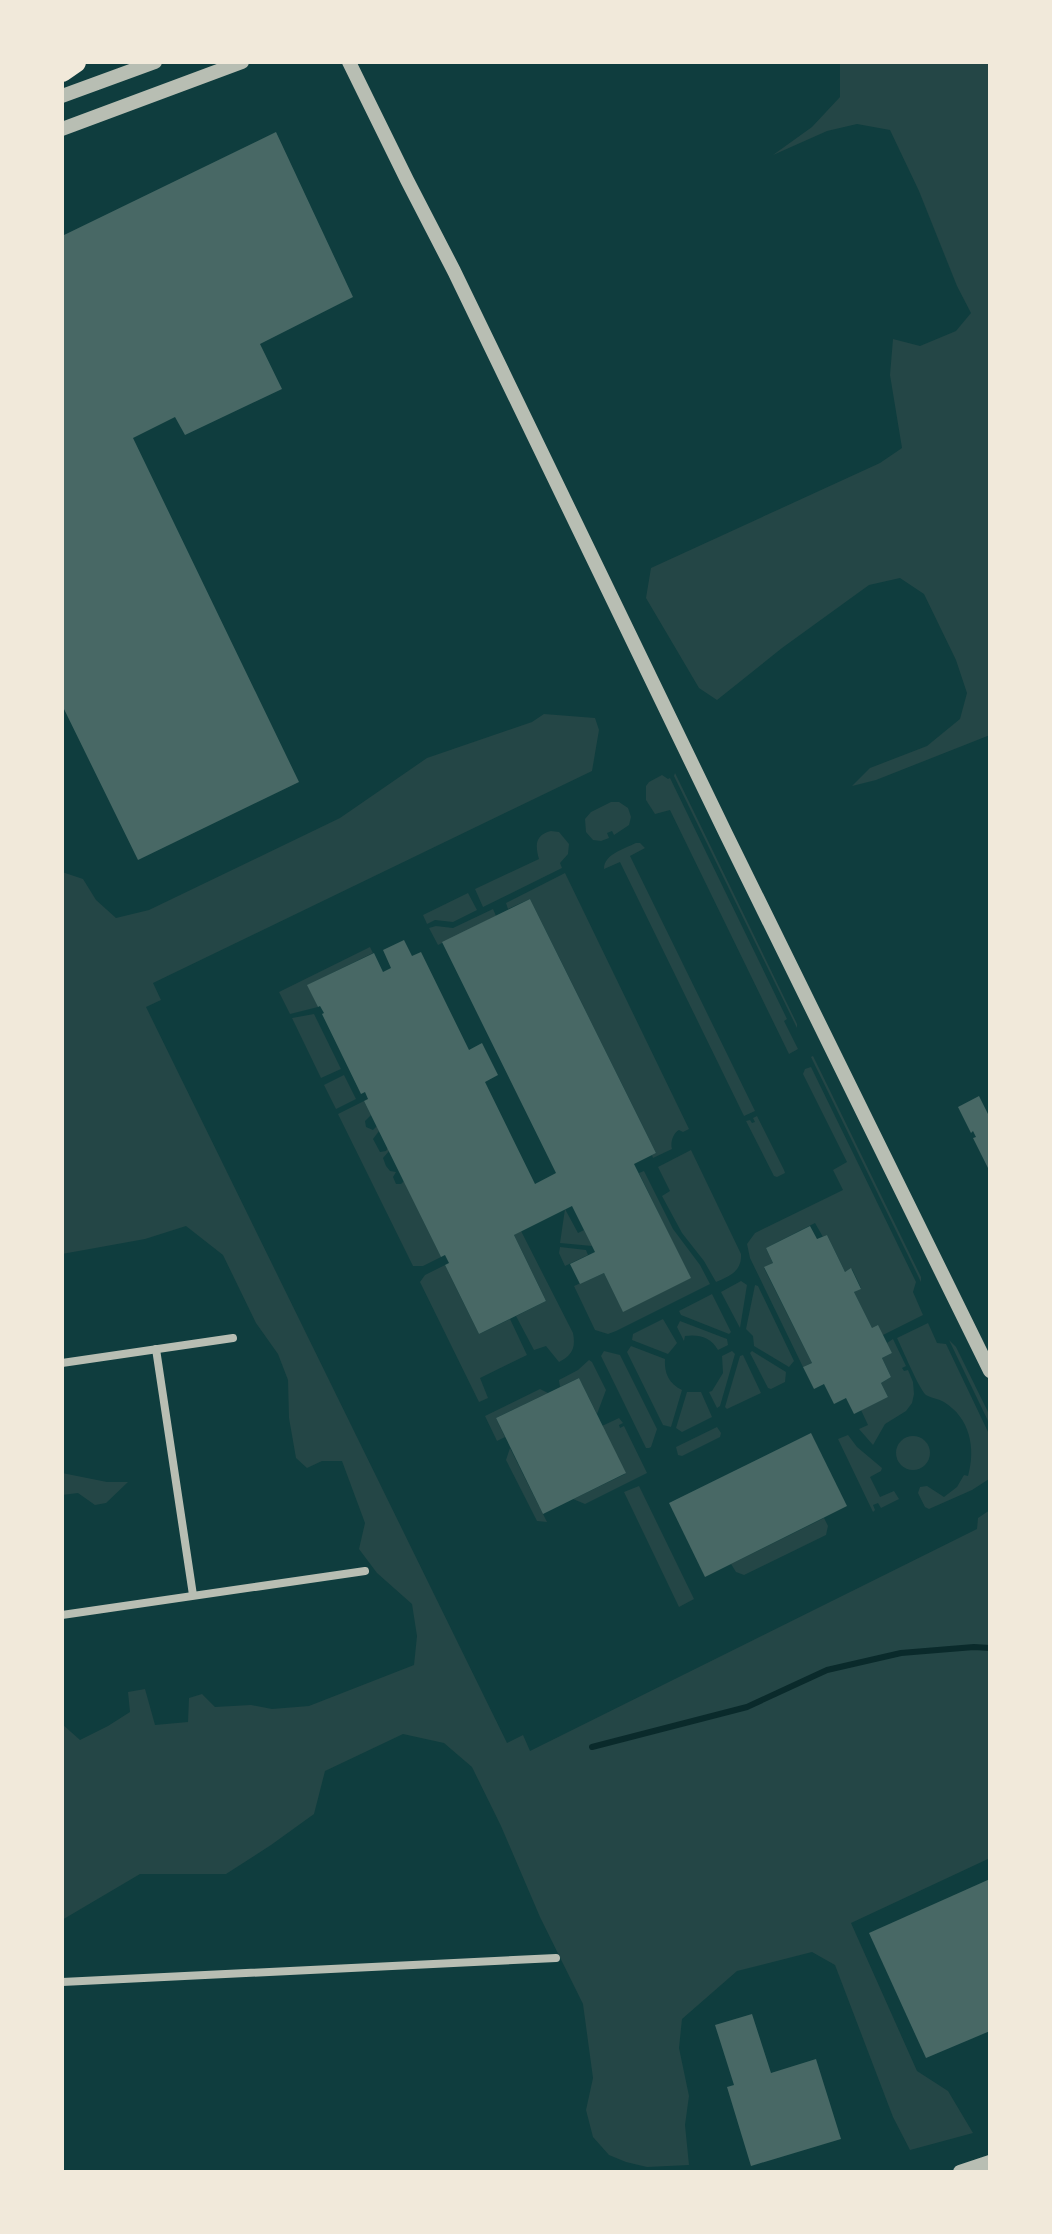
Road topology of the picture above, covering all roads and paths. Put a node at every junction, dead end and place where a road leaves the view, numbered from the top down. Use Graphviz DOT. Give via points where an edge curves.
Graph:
graph roads {
  1 [pos="75,62"];
  2 [pos="155,62"];
  3 [pos="242,62"];
  4 [pos="349,62"];
  5 [pos="62,71"];
  6 [pos="62,96"];
  7 [pos="62,129"];
  8 [pos="233,1338"];
  9 [pos="156,1349"];
  10 [pos="62,1363"];
  11 [pos="990,1371"];
  12 [pos="365,1571"];
  13 [pos="193,1595"];
  14 [pos="62,1615"];
  15 [pos="556,1958"];
  16 [pos="62,1982"];
  17 [pos="990,2162"];
  18 [pos="960,2172"];
  1 -- 5 [label="highway"];
  2 -- 6 [label="street"];
  3 -- 7 [label="street"];
  4 -- 11 [label="street"];
  8 -- 9 [label="street"];
  9 -- 10 [label="street"];
  9 -- 13 [label="street"];
  12 -- 13 [label="street"];
  13 -- 14 [label="street"];
  15 -- 16 [label="street"];
  17 -- 18 [label="street"];
}
